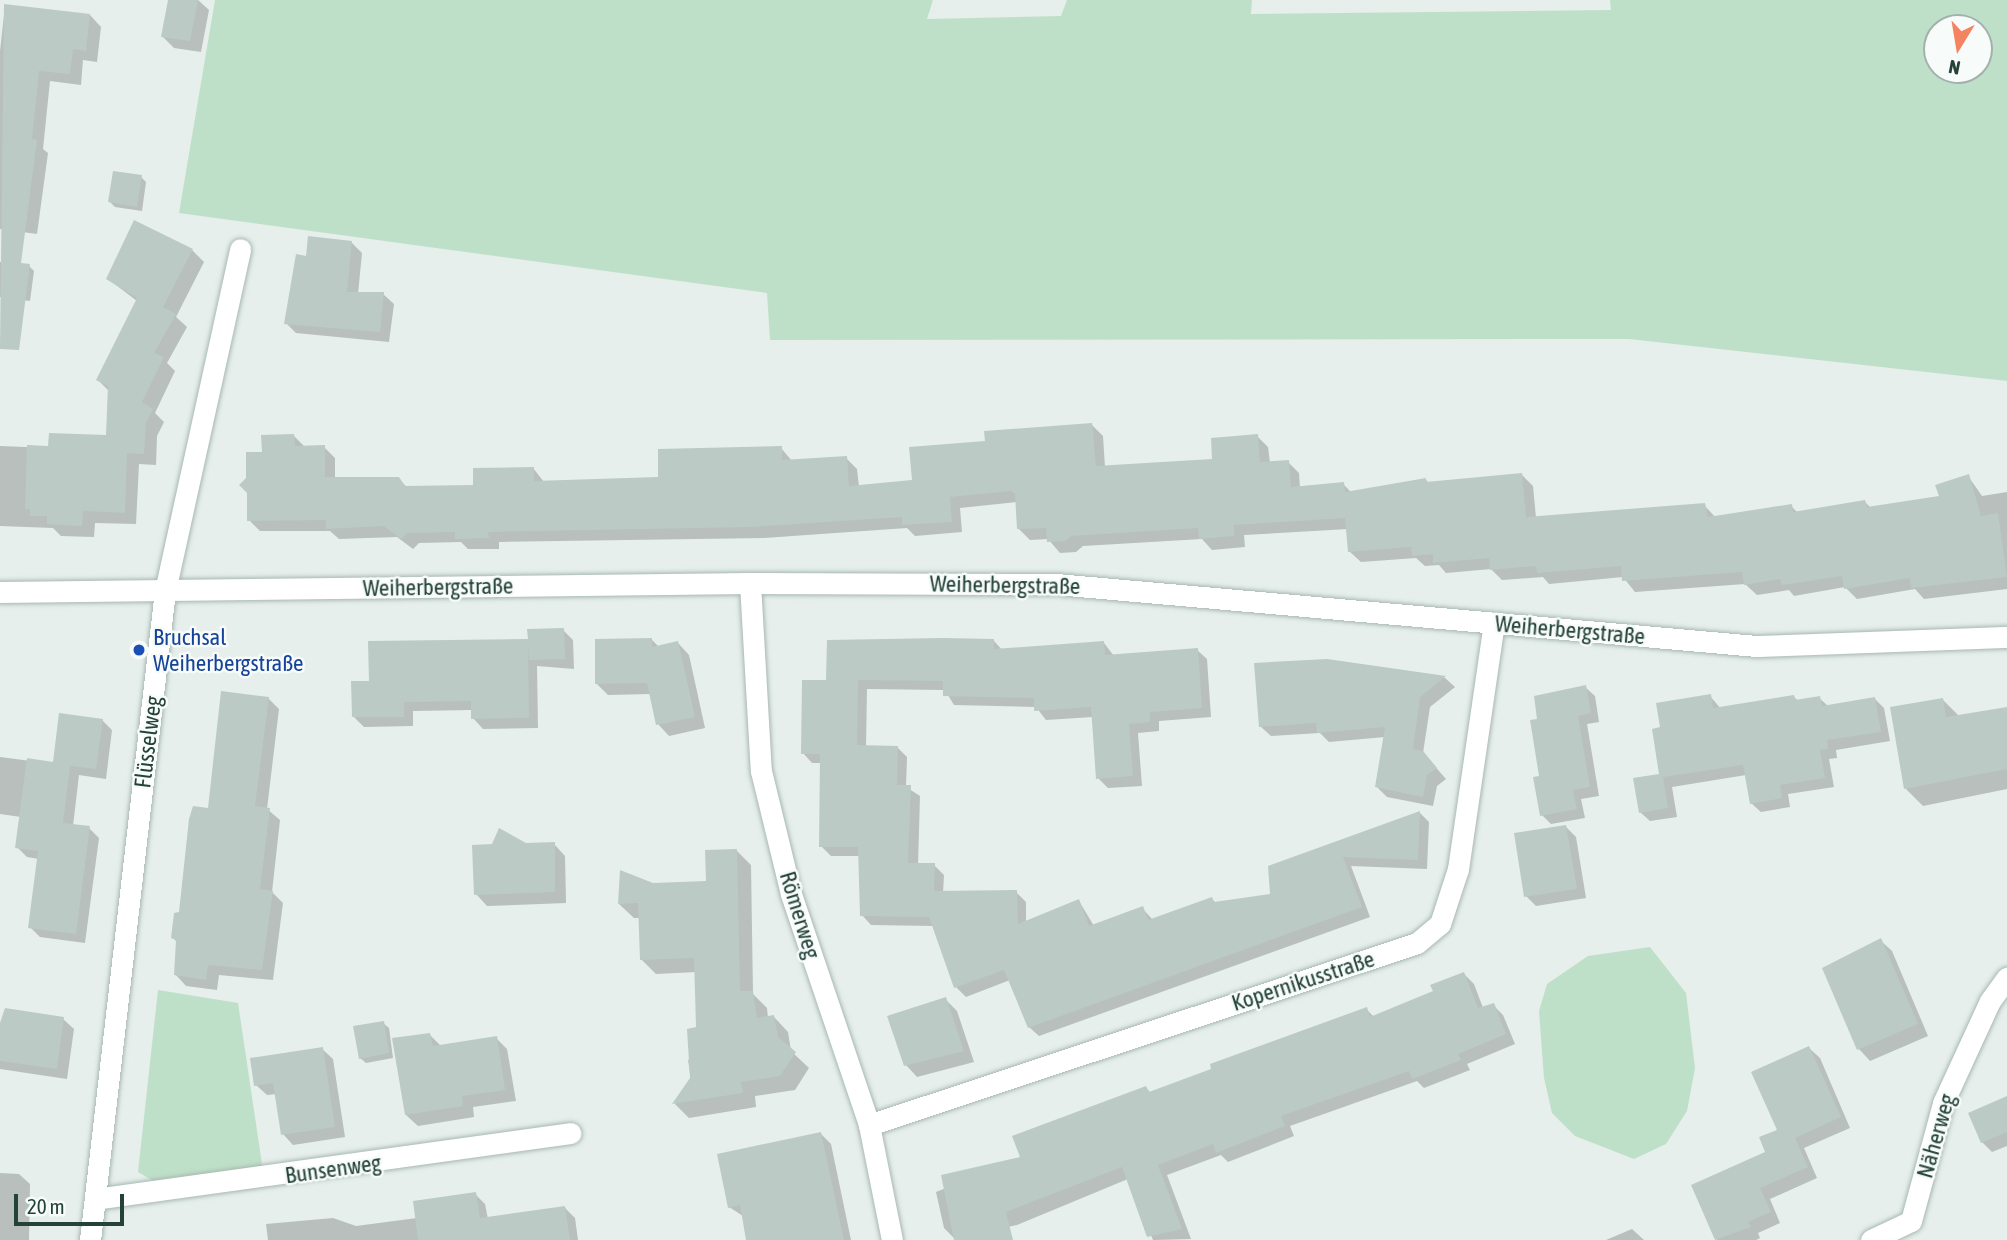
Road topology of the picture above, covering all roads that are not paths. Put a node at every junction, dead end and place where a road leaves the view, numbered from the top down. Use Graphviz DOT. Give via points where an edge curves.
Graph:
graph roads {
  1 [pos="240,249"];
  2 [pos="750,583"];
  3 [pos="165,591"];
  4 [pos="0,592"];
  5 [pos="1494,623"];
  6 [pos="2007,637"];
  7 [pos="2007,978"];
  8 [pos="869,1125"];
  9 [pos="570,1133"];
  10 [pos="95,1199"];
  11 [pos="1915,1231"];
  12 [pos="90,1240"];
  13 [pos="892,1240"];
  14 [pos="1871,1240"];
  1 -- 3 [label="street, Flüsselweg"];
  2 -- 3 [label="street, Weiherbergstraße"];
  2 -- 5 [label="street, Weiherbergstraße" via="1056,584"];
  2 -- 8 [label="street, Römerweg" via="761,771 791,894"];
  3 -- 4 [label="street, Weiherbergstraße"];
  3 -- 10 [label="street, Flüsselweg"];
  5 -- 6 [label="street, Weiherbergstraße" via="1756,646"];
  5 -- 8 [label="street, Kopernikusstraße" via="1458,869 1440,924 1416,943"];
  7 -- 11 [label="street, Näherweg" via="1990,1001 1943,1103"];
  8 -- 13 [label="street, Römerweg"];
  9 -- 10 [label="street, Bunsenweg"];
  10 -- 12 [label="street, Flüsselweg"];
  11 -- 14 [label="street, Näherweg"];
}
